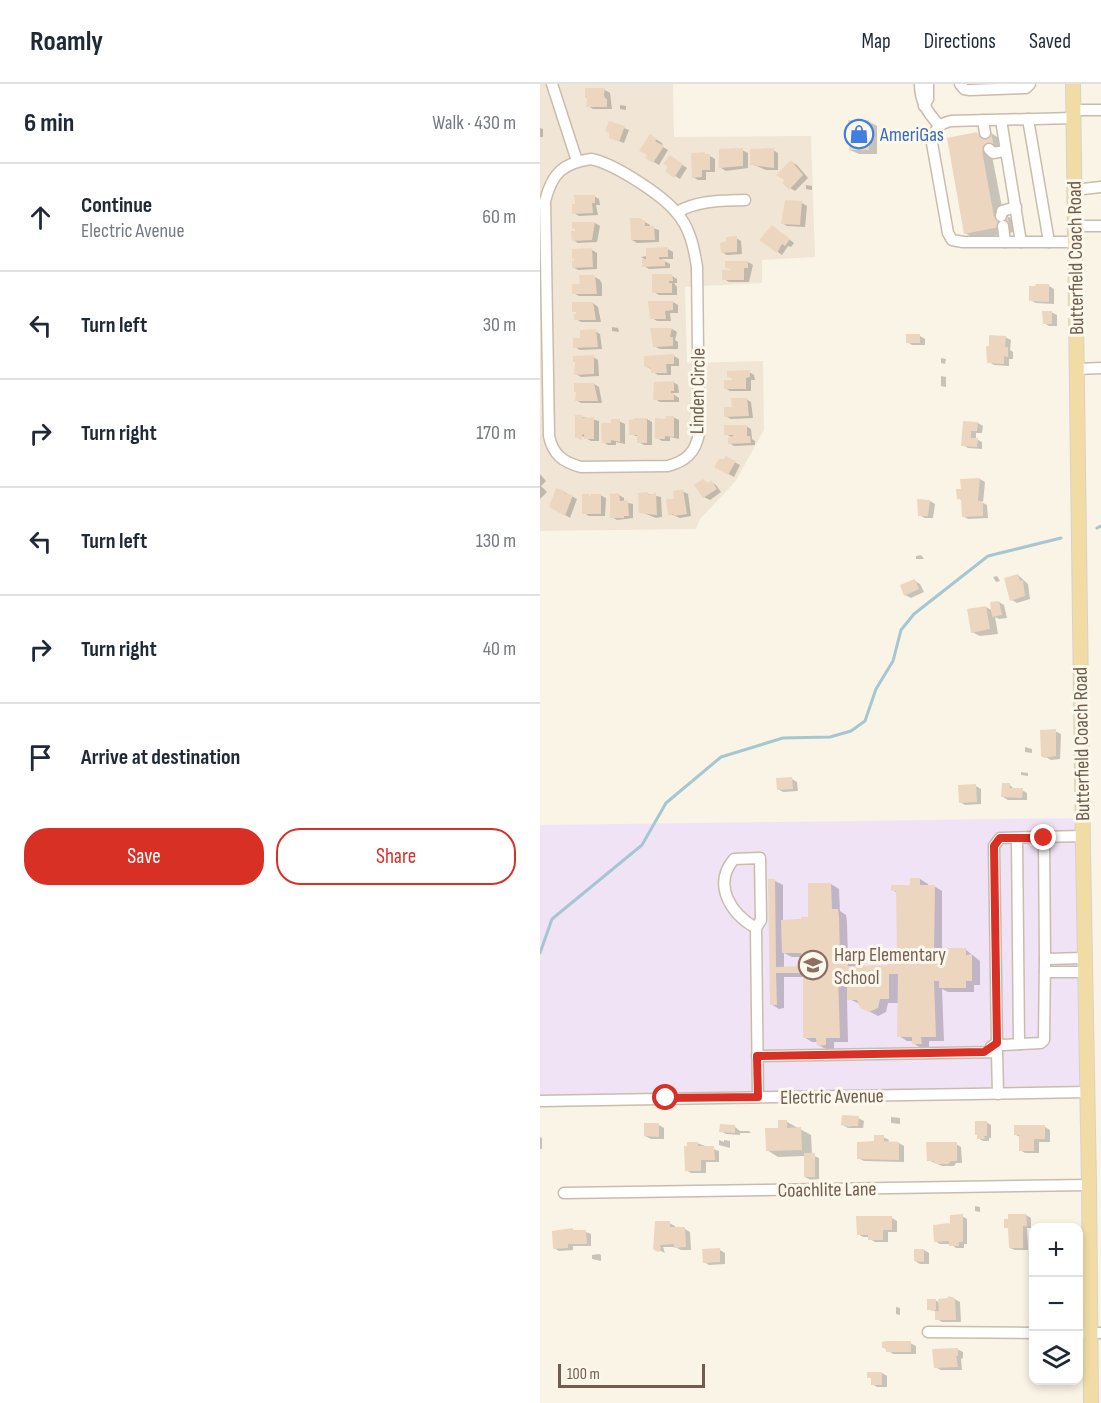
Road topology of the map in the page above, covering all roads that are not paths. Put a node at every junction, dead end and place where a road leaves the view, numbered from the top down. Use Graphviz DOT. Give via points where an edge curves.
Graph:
graph roads {
  1 [pos="552,84"];
  2 [pos="920,84"];
  3 [pos="928,84"];
  4 [pos="960,84"];
  5 [pos="1030,84"];
  6 [pos="1073,84"];
  7 [pos="924,106"];
  8 [pos="1101,110"];
  9 [pos="1073,114"];
  10 [pos="1028,118"];
  11 [pos="983,120"];
  12 [pos="1000,120"];
  13 [pos="939,125"];
  14 [pos="985,133"];
  15 [pos="989,149"];
  16 [pos="1005,151"];
  17 [pos="577,161"];
  18 [pos="1101,187"];
  19 [pos="1074,190"];
  20 [pos="745,200"];
  21 [pos="1016,207"];
  22 [pos="677,212"];
  23 [pos="1075,226"];
  24 [pos="1101,226"];
  25 [pos="1005,242"];
  26 [pos="1021,242"];
  27 [pos="1049,242"];
  28 [pos="1075,242"];
  29 [pos="1101,368"];
  30 [pos="1077,369"];
  31 [pos="1083,836"];
  32 [pos="1017,838"];
  33 [pos="1044,838"];
  34 [pos="756,928"];
  35 [pos="1045,959"];
  36 [pos="1085,965"];
  37 [pos="1045,972"];
  38 [pos="997,1043"];
  39 [pos="1019,1044"];
  40 [pos="984,1052"];
  41 [pos="757,1056"];
  42 [pos="1088,1092"];
  43 [pos="998,1094"];
  44 [pos="758,1097"];
  45 [pos="540,1101"];
  46 [pos="1089,1185"];
  47 [pos="564,1193"];
  48 [pos="928,1332"];
  49 [pos="1029,1333"];
  50 [pos="1090,1333"];
  51 [pos="1091,1403"];
  1 -- 17 [label="street"];
  2 -- 7 [label="street"];
  3 -- 7 [label="street"];
  4 -- 5 [label="street" via="970,90 1026,88"];
  6 -- 9 [label="main road, Butterfield Coach Road"];
  7 -- 13 [label="street"];
  8 -- 9 [label="street"];
  9 -- 10 [label="street"];
  9 -- 19 [label="main road, Butterfield Coach Road"];
  10 -- 12 [label="street"];
  10 -- 27 [label="street"];
  11 -- 12 [label="street"];
  11 -- 13 [label="street"];
  11 -- 14 [label="street"];
  12 -- 16 [label="street"];
  13 -- 25 [label="street" via="932,142 949,236 963,242"];
  15 -- 16 [label="street" via="993,153"];
  16 -- 21 [label="street"];
  17 -- 22 [label="street, Linden Circle" via="591,159 615,167"];
  17 -- 22 [label="street, Linden Circle" via="555,175 545,201 549,436 559,457 569,464 668,466 690,455 696,446 697,267 694,247"];
  18 -- 19 [label="street"];
  19 -- 23 [label="main road, Butterfield Coach Road"];
  20 -- 22 [label="street" via="704,201"];
  21 -- 25 [label="street" via="1002,211"];
  21 -- 26 [label="street"];
  23 -- 24 [label="street"];
  23 -- 28 [label="main road, Butterfield Coach Road"];
  25 -- 26 [label="street"];
  26 -- 27 [label="street"];
  27 -- 28 [label="street"];
  28 -- 30 [label="main road, Butterfield Coach Road"];
  29 -- 30 [label="street"];
  30 -- 31 [label="main road, Butterfield Coach Road"];
  31 -- 33 [label="street"];
  31 -- 36 [label="main road, Butterfield Coach Road"];
  32 -- 33 [label="street"];
  32 -- 38 [label="street" via="1000,838 994,846"];
  32 -- 39 [label="street"];
  33 -- 35 [label="street"];
  34 -- 34 [label="street" via="760,920 760,858 734,860 725,877 728,901 734,912"];
  34 -- 41 [label="street"];
  35 -- 36 [label="street"];
  35 -- 37 [label="street"];
  36 -- 37 [label="street"];
  36 -- 42 [label="main road, Butterfield Coach Road"];
  37 -- 39 [label="street" via="1044,1040"];
  38 -- 39 [label="street"];
  38 -- 40 [label="street"];
  40 -- 41 [label="street"];
  40 -- 43 [label="street" via="997,1052"];
  41 -- 44 [label="street"];
  42 -- 43 [label="street, Electric Avenue"];
  42 -- 46 [label="main road, Butterfield Coach Road"];
  43 -- 44 [label="street, Electric Avenue"];
  44 -- 45 [label="street, Electric Avenue"];
  46 -- 47 [label="street, Coachlite Lane"];
  46 -- 50 [label="main road, Butterfield Coach Road"];
  48 -- 49 [label="street"];
  50 -- 51 [label="main road, Butterfield Coach Road"];
}
